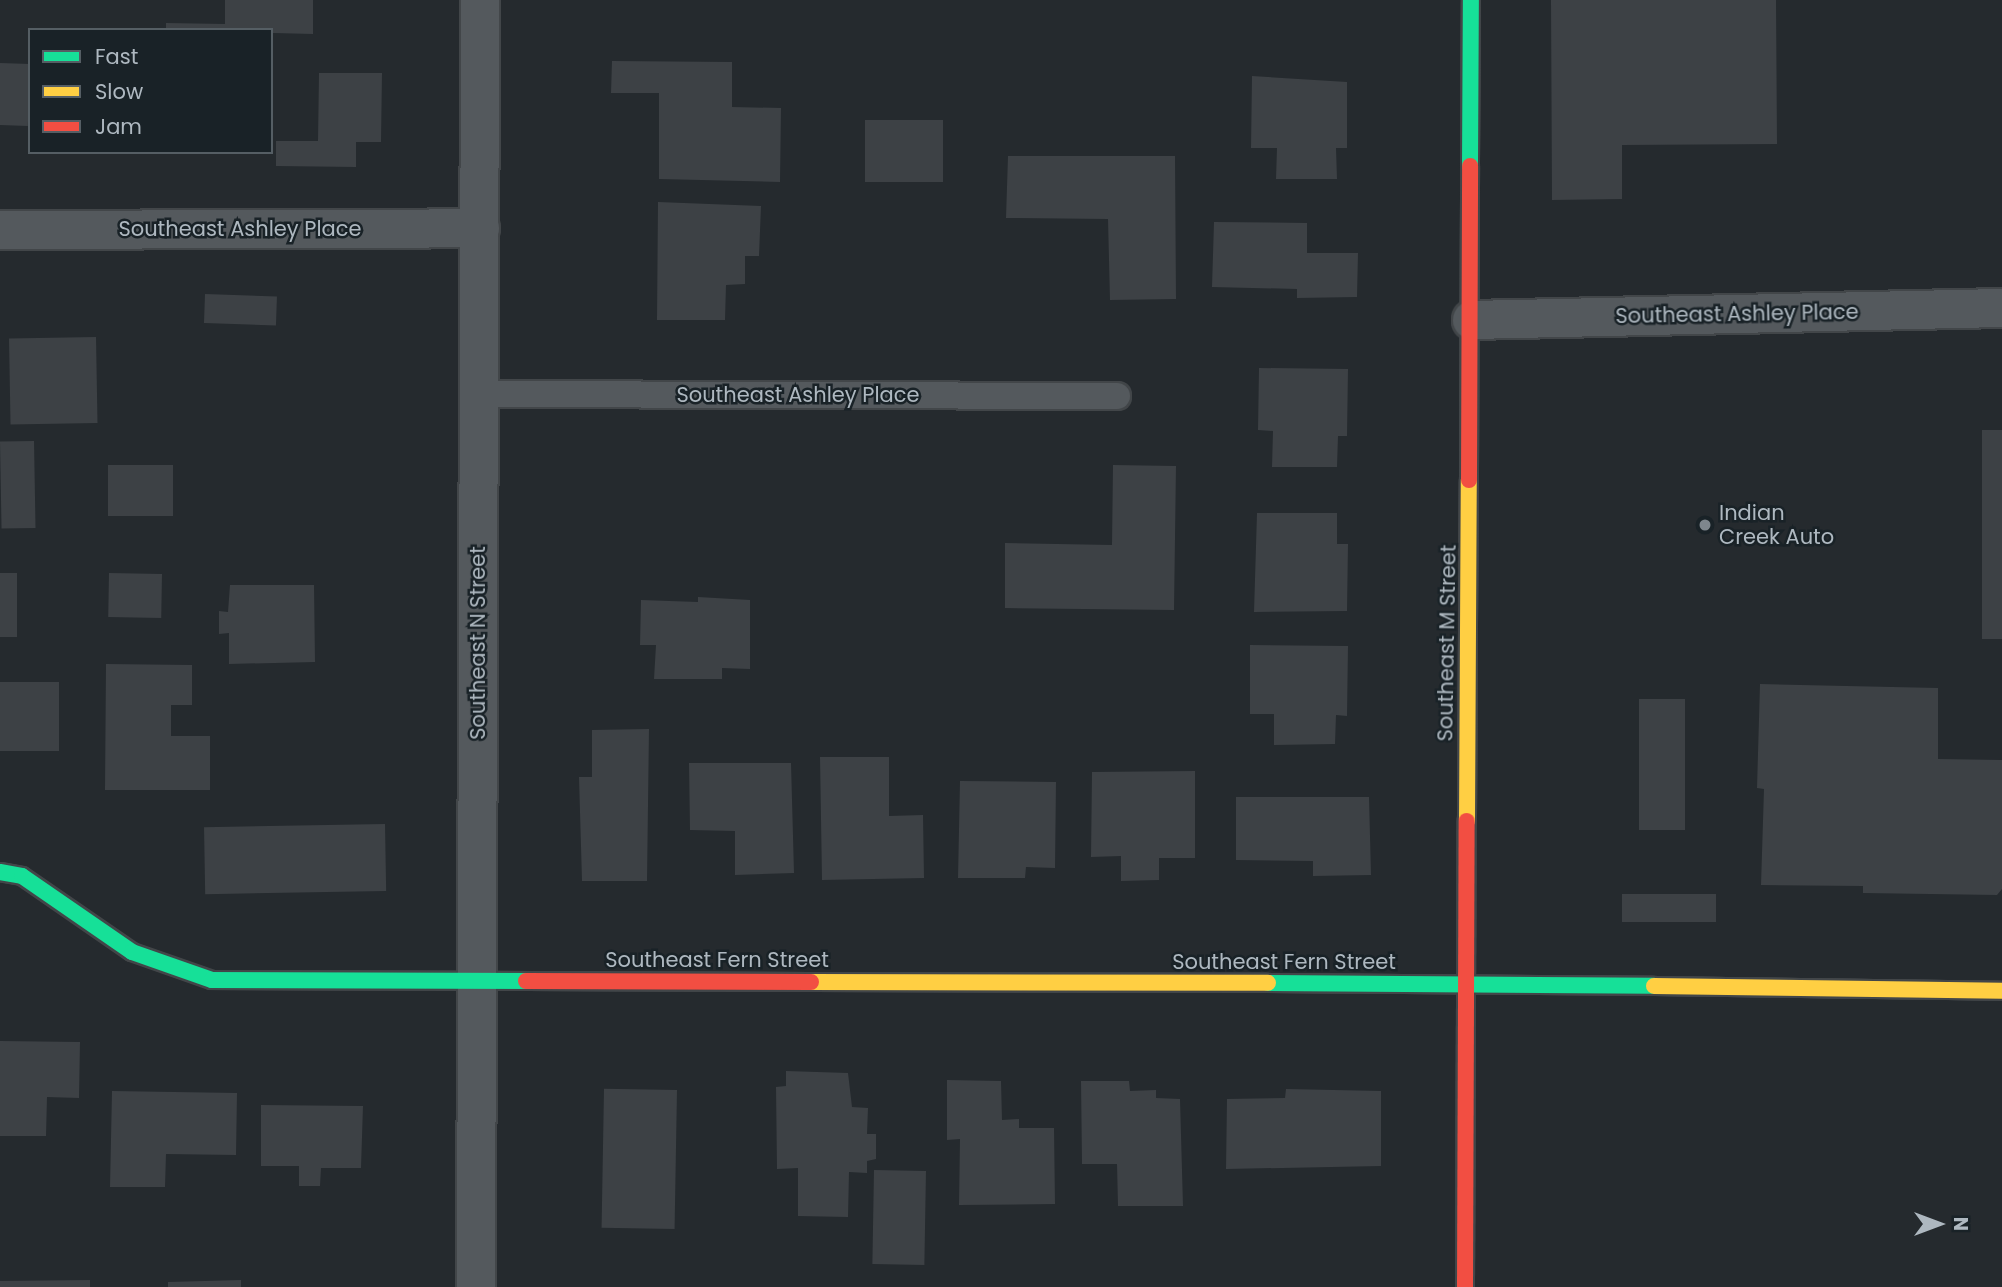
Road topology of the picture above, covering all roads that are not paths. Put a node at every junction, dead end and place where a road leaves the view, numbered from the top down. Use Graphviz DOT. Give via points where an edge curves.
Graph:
graph roads {
  1 [pos="480,0"];
  2 [pos="1471,0"];
  3 [pos="480,228"];
  4 [pos="0,230"];
  5 [pos="2002,308"];
  6 [pos="1472,320"];
  7 [pos="480,394"];
  8 [pos="1117,397"];
  9 [pos="0,872"];
  10 [pos="476,979"];
  11 [pos="1464,984"];
  12 [pos="2002,991"];
  13 [pos="476,1287"];
  14 [pos="1465,1287"];
  1 -- 3 [label="street, Southeast N Street"];
  2 -- 6 [label="street, Southeast M Street"];
  3 -- 4 [label="street, Southeast Ashley Place"];
  3 -- 7 [label="street, Southeast N Street"];
  5 -- 6 [label="street, Southeast Ashley Place"];
  6 -- 11 [label="street, Southeast M Street"];
  7 -- 8 [label="lane, Southeast Ashley Place"];
  7 -- 10 [label="street, Southeast N Street"];
  9 -- 10 [label="street, Southeast Fern Street" via="22,876 132,952 212,980"];
  10 -- 11 [label="street, Southeast Fern Street"];
  10 -- 13 [label="street, Southeast N Street"];
  11 -- 12 [label="street, Southeast Fern Street"];
  11 -- 14 [label="street, Southeast M Street"];
}
